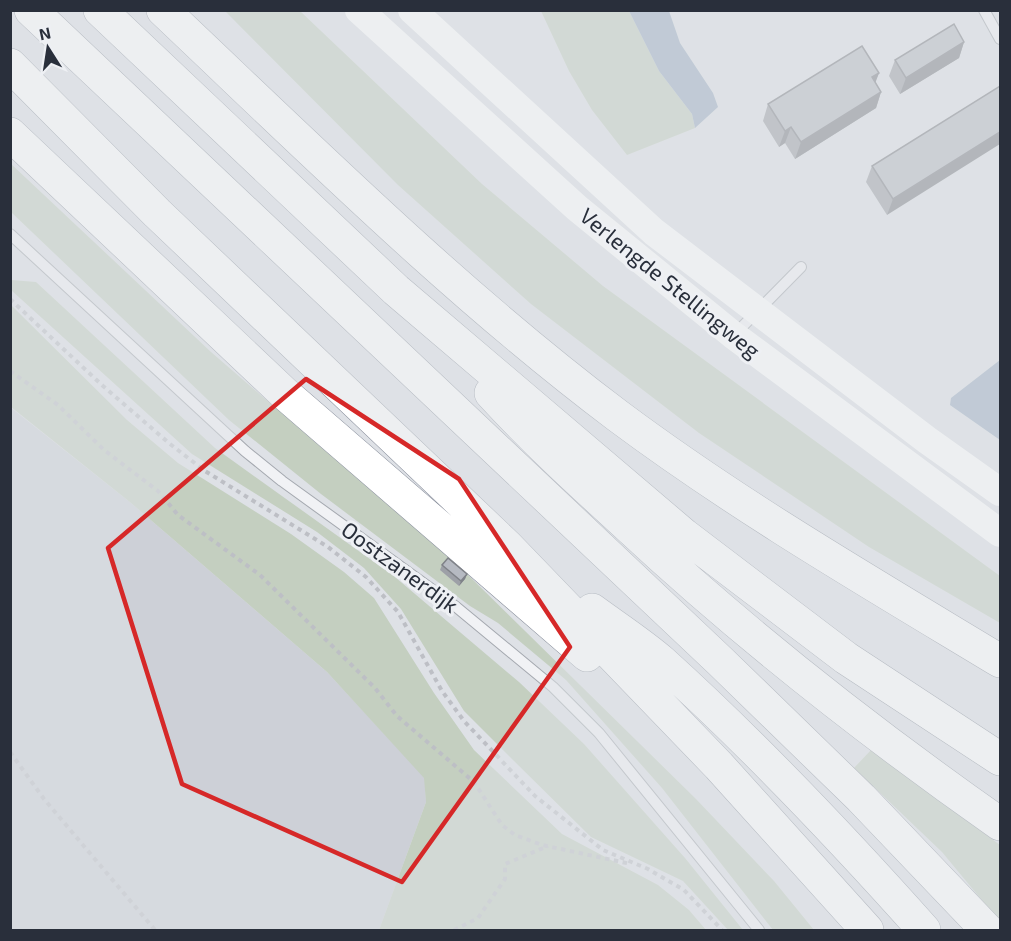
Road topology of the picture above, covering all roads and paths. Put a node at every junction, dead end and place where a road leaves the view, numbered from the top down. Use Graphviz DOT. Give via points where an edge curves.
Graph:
graph roads {
  1 [pos="31,10"];
  2 [pos="100,10"];
  3 [pos="163,10"];
  4 [pos="358,10"];
  5 [pos="412,10"];
  6 [pos="984,10"];
  7 [pos="1000,39"];
  8 [pos="10,65"];
  9 [pos="10,134"];
  10 [pos="10,234"];
  11 [pos="20,243"];
  12 [pos="10,252"];
  13 [pos="801,267"];
  14 [pos="396,290"];
  15 [pos="10,299"];
  16 [pos="757,310"];
  17 [pos="733,335"];
  18 [pos="10,371"];
  19 [pos="1000,492"];
  20 [pos="1000,533"];
  21 [pos="507,546"];
  22 [pos="1000,661"];
  23 [pos="10,752"];
  24 [pos="1000,759"];
  25 [pos="719,766"];
  26 [pos="1000,824"];
  27 [pos="548,846"];
  28 [pos="637,864"];
  29 [pos="155,930"];
  30 [pos="454,930"];
  31 [pos="722,930"];
  32 [pos="759,930"];
  33 [pos="867,930"];
  34 [pos="924,930"];
  35 [pos="987,930"];
  1 -- 35 [label="highway" via="720,661 861,798"];
  2 -- 14 [label="highway"];
  3 -- 22 [label="highway" via="435,264 580,386 752,511"];
  4 -- 17 [label="main road, Verlengde Stellingweg" via="577,208"];
  5 -- 16 [label="main road, Verlengde Stellingweg" via="654,232"];
  6 -- 7 [label="lane"];
  8 -- 21 [label="highway" via="158,213"];
  9 -- 25 [label="highway" via="284,393"];
  10 -- 11 [label="lane, Oostzanerdijk"];
  11 -- 12 [label="lane"];
  11 -- 32 [label="lane, Oostzanerdijk" via="254,458 455,606 553,687 622,760"];
  13 -- 16 [label="lane"];
  14 -- 24 [label="highway" via="684,535 764,598 902,696"];
  14 -- 26 [label="highway" via="533,440 699,592 826,698"];
  15 -- 28 [label="path, Oostzanerdijk" via="170,444 205,471 328,547 366,577 398,612 442,691 464,721 511,771 535,796 603,850"];
  16 -- 17 [label="lane"];
  16 -- 19 [label="main road, Verlengde Stellingweg"];
  17 -- 20 [label="main road, Verlengde Stellingweg"];
  18 -- 27 [label="path" via="58,405 104,450 158,491 178,515 260,575 375,688 397,716 474,782 502,825 514,835"];
  21 -- 25 [label="highway"];
  21 -- 34 [label="highway" via="660,660 831,825"];
  23 -- 29 [label="path"];
  25 -- 33 [label="highway"];
  27 -- 28 [label="path" via="602,860"];
  27 -- 30 [label="path" via="505,864 505,879 478,918"];
  28 -- 31 [label="path, Oostzanerdijk" via="684,890"];
}
